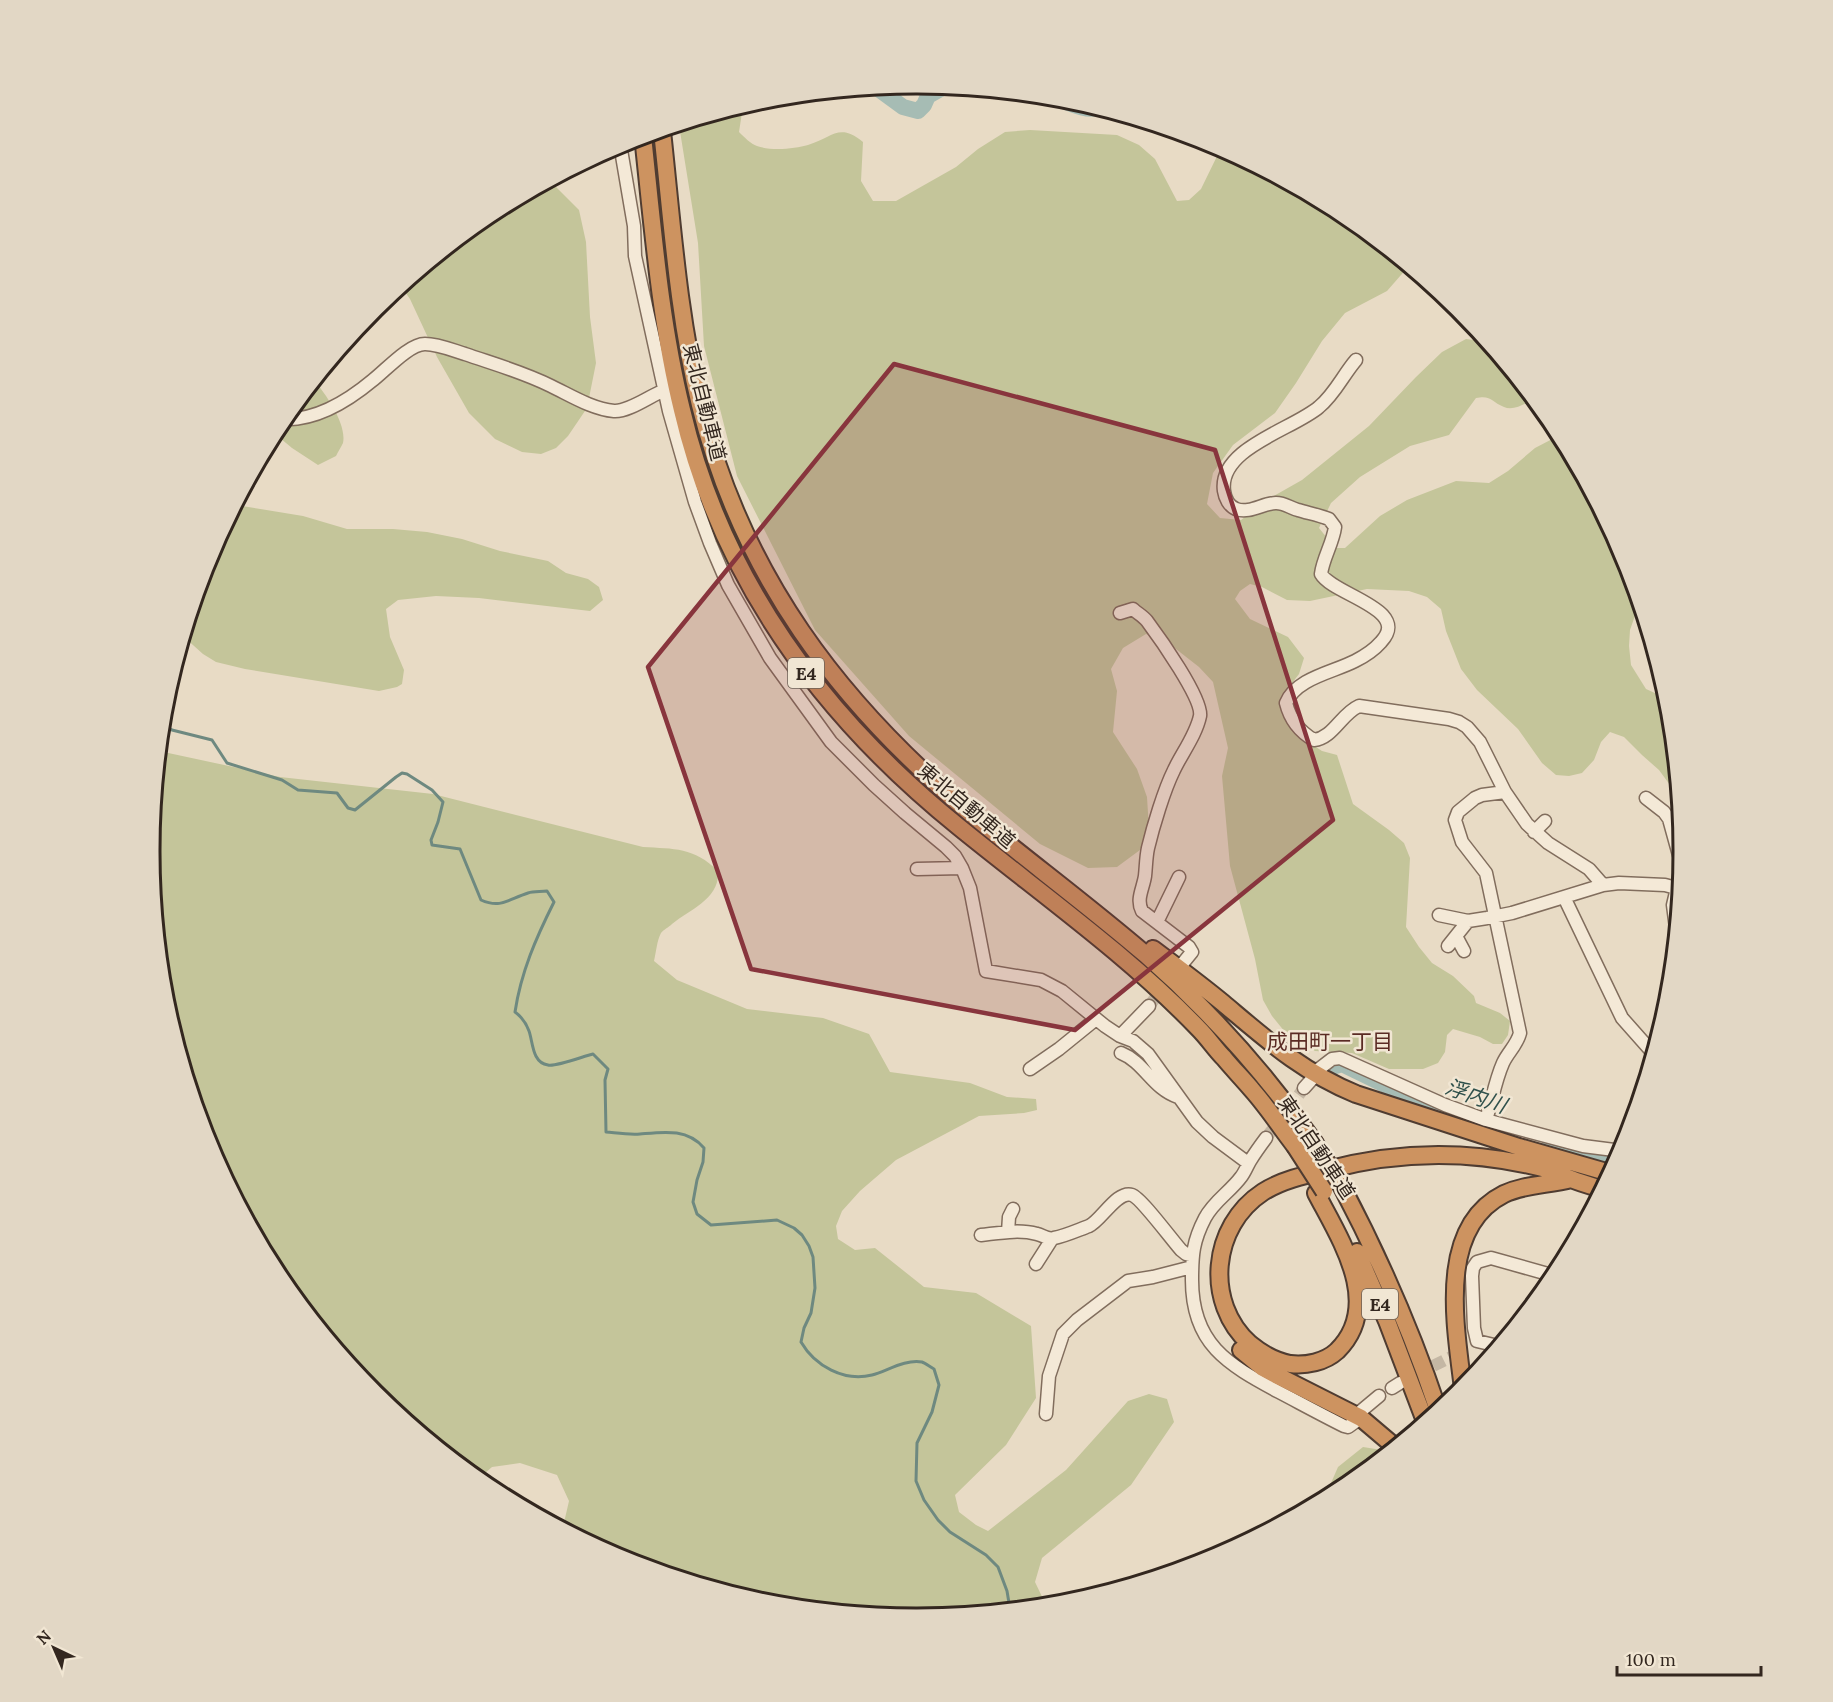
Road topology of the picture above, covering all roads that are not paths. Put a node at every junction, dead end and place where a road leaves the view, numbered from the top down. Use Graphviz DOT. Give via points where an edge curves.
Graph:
graph roads {
  1 [pos="663,139"];
  2 [pos="644,146"];
  3 [pos="622,154"];
  4 [pos="1356,360"];
  5 [pos="665,390"];
  6 [pos="295,419"];
  7 [pos="1120,613"];
  8 [pos="1505,792"];
  9 [pos="1646,798"];
  10 [pos="970,812"];
  11 [pos="1672,816"];
  12 [pos="1545,821"];
  13 [pos="1534,832"];
  14 [pos="962,868"];
  15 [pos="917,869"];
  16 [pos="1179,877"];
  17 [pos="1603,885"];
  18 [pos="1672,887"];
  19 [pos="1564,897"];
  20 [pos="1439,915"];
  21 [pos="1496,916"];
  22 [pos="1468,921"];
  23 [pos="1157,922"];
  24 [pos="1464,951"];
  25 [pos="1183,963"];
  26 [pos="1149,1006"];
  27 [pos="1096,1019"];
  28 [pos="1120,1036"];
  29 [pos="1647,1046"];
  30 [pos="1120,1053"];
  31 [pos="1030,1069"];
  32 [pos="1312,1079"];
  33 [pos="1180,1097"];
  34 [pos="1486,1120"];
  35 [pos="1266,1138"];
  36 [pos="1519,1147"];
  37 [pos="1611,1150"];
  38 [pos="1248,1164"];
  39 [pos="1602,1171"];
  40 [pos="1571,1179"];
  41 [pos="1595,1186"];
  42 [pos="1320,1192"];
  43 [pos="1013,1209"];
  44 [pos="1008,1232"];
  45 [pos="981,1235"];
  46 [pos="1052,1239"];
  47 [pos="1192,1261"];
  48 [pos="1036,1264"];
  49 [pos="1545,1273"];
  50 [pos="1478,1341"];
  51 [pos="1490,1344"];
  52 [pos="1466,1350"];
  53 [pos="1461,1375"];
  54 [pos="1379,1396"];
  55 [pos="1435,1401"];
  56 [pos="1422,1413"];
  57 [pos="1046,1414"];
  58 [pos="1389,1442"];
  1 -- 10 [label="highway, 東北自動車道 / E4" via="682,308 698,394 728,493 748,540 794,621 842,687 905,755"];
  2 -- 42 [label="highway, 東北自動車道 / E4, bridge" via="664,322 682,413 726,539 772,623 828,700 890,767 1131,966 1201,1031 1254,1092"];
  3 -- 5 [label="street" via="635,256"];
  4 -- 8 [label="street" via="1318,408 1237,457 1224,483 1226,499 1238,510 1276,503 1329,519 1335,527 1321,574 1329,583 1379,611 1388,623 1386,636 1373,650 1304,684 1287,699 1287,707 1300,729 1314,740 1326,736 1359,706 1459,722 1480,742"];
  5 -- 6 [label="street" via="615,411 587,403 529,375 437,345 419,344 342,402"];
  5 -- 14 [label="street" via="710,543 728,585 770,658 831,742 946,847"];
  7 -- 23 [label="street" via="1133,609 1145,619 1198,701 1201,715 1173,772 1148,849 1139,904"];
  8 -- 13 [label="street"];
  8 -- 21 [label="street" via="1476,798 1458,812 1455,820 1462,842 1486,873"];
  9 -- 11 [label="street"];
  10 -- 36 [label="highway" via="1310,1072 1356,1094"];
  10 -- 55 [label="highway, 東北自動車道 / E4, bridge" via="1178,984 1212,1017 1289,1107 1341,1185 1369,1237"];
  12 -- 13 [label="street"];
  13 -- 17 [label="street" via="1589,869"];
  14 -- 15 [label="street"];
  14 -- 27 [label="street" via="970,888 986,971 1041,980 1062,991"];
  16 -- 23 [label="street"];
  17 -- 18 [label="street" via="1633,882"];
  17 -- 19 [label="street"];
  19 -- 21 [label="street"];
  19 -- 29 [label="street" via="1622,1018"];
  20 -- 22 [label="street"];
  21 -- 22 [label="street"];
  21 -- 34 [label="street" via="1520,1033 1501,1066"];
  22 -- 24 [label="street" via="1452,941"];
  23 -- 25 [label="street" via="1189,947 1192,952"];
  26 -- 28 [label="street"];
  27 -- 28 [label="street"];
  27 -- 31 [label="street"];
  28 -- 33 [label="street" via="1142,1048"];
  30 -- 33 [label="street" via="1132,1057 1167,1093"];
  32 -- 34 [label="street" via="1332,1059 1345,1059"];
  33 -- 38 [label="street" via="1197,1122"];
  34 -- 37 [label="street"];
  35 -- 38 [label="street"];
  36 -- 39 [label="highway"];
  36 -- 58 [label="highway" via="1387,1147 1290,1168 1252,1187 1220,1224 1210,1252 1209,1282 1221,1325 1238,1347 1269,1372 1360,1418"];
  38 -- 47 [label="street" via="1242,1176 1210,1209 1197,1236"];
  40 -- 41 [label="highway"];
  40 -- 42 [label="highway" via="1554,1171 1496,1158 1437,1154 1355,1162 1264,1191 1231,1226 1222,1249 1219,1286 1235,1329 1279,1362 1305,1365 1332,1355 1350,1334 1355,1321 1354,1275"];
  40 -- 53 [label="highway" via="1518,1188 1503,1195 1491,1202 1468,1229 1456,1268"];
  42 -- 56 [label="highway, 東北自動車道 / E4" via="1354,1246"];
  43 -- 44 [label="street"];
  44 -- 45 [label="street"];
  44 -- 46 [label="street" via="1036,1233"];
  46 -- 47 [label="street" via="1090,1225 1115,1202 1134,1195"];
  46 -- 48 [label="street"];
  47 -- 54 [label="street" via="1196,1316 1221,1356 1240,1370 1348,1427"];
  47 -- 57 [label="street" via="1153,1277 1128,1281 1063,1334 1049,1376"];
  49 -- 50 [label="street" via="1491,1258 1477,1262 1472,1276"];
  50 -- 51 [label="street"];
  50 -- 52 [label="street"];
}
